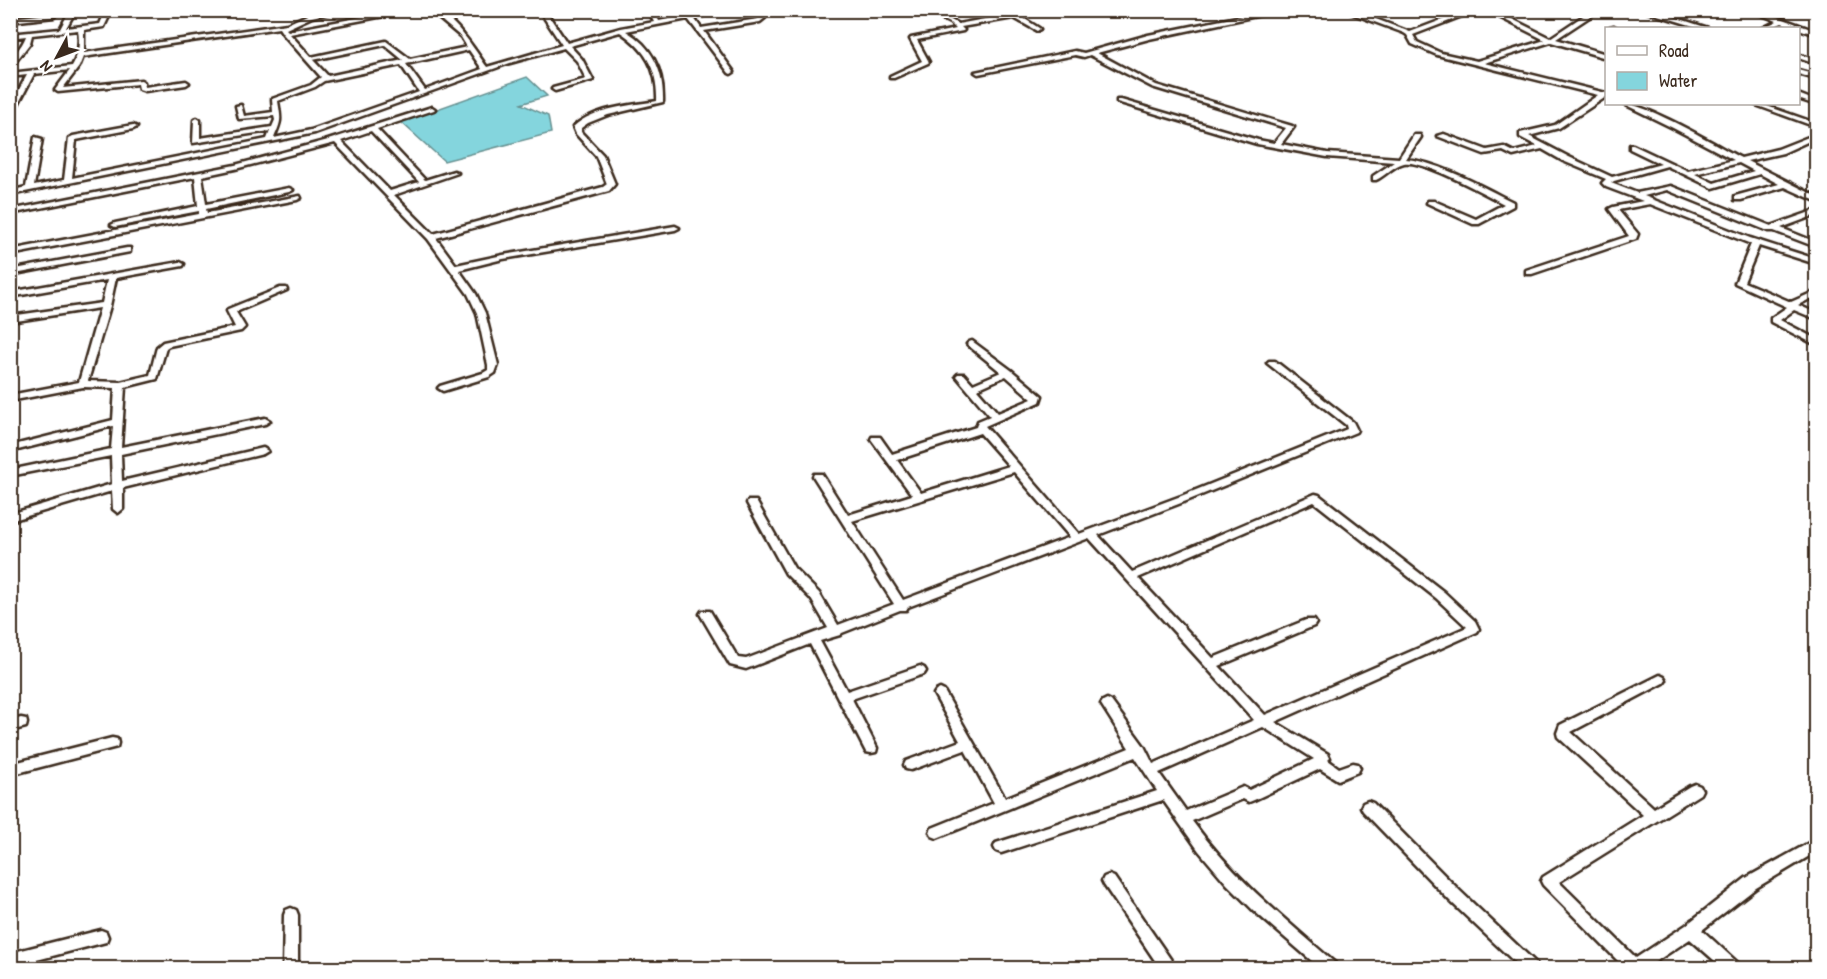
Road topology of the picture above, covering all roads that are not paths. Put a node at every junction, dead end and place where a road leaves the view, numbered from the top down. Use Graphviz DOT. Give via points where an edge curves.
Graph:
graph roads {
  1 [pos="58,10"];
  2 [pos="73,10"];
  3 [pos="109,10"];
  4 [pos="339,10"];
  5 [pos="412,10"];
  6 [pos="432,10"];
  7 [pos="542,10"];
  8 [pos="651,10"];
  9 [pos="726,10"];
  10 [pos="755,10"];
  11 [pos="927,10"];
  12 [pos="1046,10"];
  13 [pos="1282,10"];
  14 [pos="1346,10"];
  15 [pos="1475,10"];
  16 [pos="1488,10"];
  17 [pos="1597,10"];
  18 [pos="1644,10"];
  19 [pos="1752,10"];
  20 [pos="310,13"];
  21 [pos="1015,16"];
  22 [pos="690,17"];
  23 [pos="10,20"];
  24 [pos="1782,21"];
  25 [pos="657,23"];
  26 [pos="1692,25"];
  27 [pos="957,26"];
  28 [pos="1686,27"];
  29 [pos="1701,27"];
  30 [pos="1768,27"];
  31 [pos="1799,27"];
  32 [pos="1800,27"];
  33 [pos="81,28"];
  34 [pos="285,29"];
  35 [pos="1037,29"];
  36 [pos="62,30"];
  37 [pos="621,30"];
  38 [pos="701,30"];
  39 [pos="30,33"];
  40 [pos="1816,33"];
  41 [pos="1410,34"];
  42 [pos="10,36"];
  43 [pos="1551,40"];
  44 [pos="565,45"];
  45 [pos="472,48"];
  46 [pos="1091,53"];
  47 [pos="82,55"];
  48 [pos="1605,56"];
  49 [pos="1800,57"];
  50 [pos="309,59"];
  51 [pos="405,62"];
  52 [pos="1816,62"];
  53 [pos="1475,64"];
  54 [pos="10,67"];
  55 [pos="76,67"];
  56 [pos="484,69"];
  57 [pos="731,72"];
  58 [pos="978,72"];
  59 [pos="31,73"];
  60 [pos="1800,73"];
  61 [pos="10,75"];
  62 [pos="892,77"];
  63 [pos="1816,77"];
  64 [pos="325,79"];
  65 [pos="186,83"];
  66 [pos="555,89"];
  67 [pos="423,92"];
  68 [pos="1800,92"];
  69 [pos="1605,95"];
  70 [pos="1119,101"];
  71 [pos="1816,103"];
  72 [pos="1630,105"];
  73 [pos="1759,105"];
  74 [pos="239,106"];
  75 [pos="432,109"];
  76 [pos="278,113"];
  77 [pos="10,114"];
  78 [pos="197,120"];
  79 [pos="1816,125"];
  80 [pos="133,127"];
  81 [pos="276,128"];
  82 [pos="373,129"];
  83 [pos="321,130"];
  84 [pos="1442,136"];
  85 [pos="1816,136"];
  86 [pos="1417,137"];
  87 [pos="38,140"];
  88 [pos="334,141"];
  89 [pos="269,142"];
  90 [pos="1276,146"];
  91 [pos="1543,146"];
  92 [pos="1633,147"];
  93 [pos="1402,159"];
  94 [pos="1742,162"];
  95 [pos="1668,164"];
  96 [pos="1760,172"];
  97 [pos="454,173"];
  98 [pos="198,174"];
  99 [pos="1686,174"];
  100 [pos="1376,178"];
  101 [pos="1611,179"];
  102 [pos="68,181"];
  103 [pos="424,183"];
  104 [pos="1784,184"];
  105 [pos="30,189"];
  106 [pos="289,190"];
  107 [pos="10,193"];
  108 [pos="388,194"];
  109 [pos="1636,196"];
  110 [pos="297,198"];
  111 [pos="1738,198"];
  112 [pos="1816,199"];
  113 [pos="1650,202"];
  114 [pos="1431,203"];
  115 [pos="1710,204"];
  116 [pos="10,212"];
  117 [pos="202,212"];
  118 [pos="1816,212"];
  119 [pos="1688,217"];
  120 [pos="115,225"];
  121 [pos="675,228"];
  122 [pos="1775,228"];
  123 [pos="431,237"];
  124 [pos="1755,243"];
  125 [pos="1816,245"];
  126 [pos="127,250"];
  127 [pos="10,253"];
  128 [pos="1816,262"];
  129 [pos="180,264"];
  130 [pos="455,268"];
  131 [pos="1529,272"];
  132 [pos="10,273"];
  133 [pos="112,276"];
  134 [pos="283,290"];
  135 [pos="1816,293"];
  136 [pos="10,296"];
  137 [pos="106,306"];
  138 [pos="1793,306"];
  139 [pos="1816,315"];
  140 [pos="10,319"];
  141 [pos="1816,342"];
  142 [pos="972,344"];
  143 [pos="1272,363"];
  144 [pos="1008,372"];
  145 [pos="961,376"];
  146 [pos="83,384"];
  147 [pos="120,385"];
  148 [pos="443,388"];
  149 [pos="971,388"];
  150 [pos="10,398"];
  151 [pos="996,417"];
  152 [pos="265,421"];
  153 [pos="117,422"];
  154 [pos="981,429"];
  155 [pos="876,439"];
  156 [pos="10,449"];
  157 [pos="263,451"];
  158 [pos="116,452"];
  159 [pos="891,458"];
  160 [pos="1015,468"];
  161 [pos="10,473"];
  162 [pos="818,476"];
  163 [pos="117,486"];
  164 [pos="919,496"];
  165 [pos="752,503"];
  166 [pos="118,509"];
  167 [pos="10,518"];
  168 [pos="846,519"];
  169 [pos="1091,534"];
  170 [pos="1077,539"];
  171 [pos="1131,577"];
  172 [pos="902,608"];
  173 [pos="706,614"];
  174 [pos="1310,623"];
  175 [pos="836,632"];
  176 [pos="814,640"];
  177 [pos="1211,664"];
  178 [pos="920,671"];
  179 [pos="1660,680"];
  180 [pos="940,694"];
  181 [pos="844,697"];
  182 [pos="1107,704"];
  183 [pos="1262,720"];
  184 [pos="968,743"];
  185 [pos="112,744"];
  186 [pos="871,748"];
  187 [pos="1139,750"];
  188 [pos="1323,758"];
  189 [pos="911,765"];
  190 [pos="1353,768"];
  191 [pos="10,770"];
  192 [pos="1152,770"];
  193 [pos="1695,790"];
  194 [pos="1167,793"];
  195 [pos="1002,805"];
  196 [pos="1368,807"];
  197 [pos="1653,816"];
  198 [pos="1184,818"];
  199 [pos="937,832"];
  200 [pos="1816,845"];
  201 [pos="1001,847"];
  202 [pos="1109,880"];
  203 [pos="291,915"];
  204 [pos="1691,930"];
  205 [pos="101,937"];
  206 [pos="10,960"];
  207 [pos="1634,968"];
  208 [pos="291,969"];
  209 [pos="1168,969"];
  210 [pos="1330,969"];
  211 [pos="1531,969"];
  212 [pos="1733,969"];
  1 -- 23 [label="street" via="52,16"];
  2 -- 36 [label="street"];
  3 -- 33 [label="street" via="102,26"];
  4 -- 20 [label="street"];
  5 -- 34 [label="street"];
  6 -- 45 [label="street"];
  7 -- 44 [label="street"];
  8 -- 25 [label="street"];
  9 -- 22 [label="street"];
  10 -- 38 [label="street" via="760,20"];
  11 -- 27 [label="street"];
  12 -- 21 [label="street"];
  13 -- 46 [label="street"];
  14 -- 41 [label="street"];
  15 -- 41 [label="street"];
  16 -- 43 [label="street"];
  17 -- 43 [label="street"];
  18 -- 26 [label="street"];
  19 -- 24 [label="street"];
  20 -- 34 [label="street"];
  21 -- 27 [label="street"];
  21 -- 35 [label="street"];
  22 -- 25 [label="street"];
  22 -- 38 [label="street"];
  24 -- 30 [label="street"];
  24 -- 31 [label="street"];
  25 -- 37 [label="street"];
  26 -- 28 [label="street"];
  26 -- 29 [label="street"];
  27 -- 62 [label="street" via="961,30 913,39 926,62"];
  32 -- 40 [label="street"];
  33 -- 36 [label="street"];
  33 -- 47 [label="street"];
  34 -- 47 [label="street"];
  34 -- 50 [label="street"];
  36 -- 39 [label="street"];
  37 -- 44 [label="street"];
  37 -- 123 [label="street" via="642,44 662,79 660,102 599,116 577,127 599,155 610,187"];
  38 -- 57 [label="street"];
  39 -- 42 [label="street"];
  39 -- 54 [label="street"];
  41 -- 53 [label="street" via="1417,45"];
  43 -- 48 [label="street"];
  43 -- 53 [label="street"];
  44 -- 56 [label="street"];
  44 -- 66 [label="street" via="580,60 590,80"];
  45 -- 51 [label="street"];
  45 -- 56 [label="street"];
  46 -- 58 [label="street"];
  46 -- 90 [label="street" via="1154,86 1290,127"];
  47 -- 55 [label="street"];
  49 -- 52 [label="street"];
  50 -- 51 [label="street" via="386,43"];
  50 -- 64 [label="street"];
  51 -- 64 [label="street"];
  51 -- 67 [label="street"];
  53 -- 69 [label="street"];
  55 -- 59 [label="street"];
  55 -- 65 [label="street" via="58,90 141,82 145,89"];
  56 -- 67 [label="street"];
  59 -- 61 [label="street"];
  59 -- 77 [label="street"];
  60 -- 63 [label="street"];
  64 -- 76 [label="street" via="274,99"];
  67 -- 83 [label="street"];
  68 -- 71 [label="street"];
  69 -- 91 [label="street" via="1557,127 1523,134"];
  70 -- 90 [label="street"];
  72 -- 94 [label="street" via="1687,130"];
  73 -- 79 [label="street"];
  74 -- 76 [label="street" via="241,118"];
  75 -- 82 [label="street"];
  76 -- 81 [label="street"];
  78 -- 81 [label="street" via="196,141"];
  80 -- 102 [label="street" via="73,138"];
  81 -- 89 [label="street"];
  82 -- 88 [label="street"];
  82 -- 103 [label="street"];
  83 -- 88 [label="street"];
  83 -- 89 [label="street"];
  84 -- 91 [label="street" via="1487,152 1504,149 1513,154"];
  85 -- 94 [label="street"];
  86 -- 93 [label="street"];
  87 -- 105 [label="street"];
  88 -- 98 [label="street"];
  88 -- 108 [label="street"];
  89 -- 102 [label="street"];
  90 -- 93 [label="street" via="1343,157"];
  91 -- 101 [label="street"];
  92 -- 95 [label="street"];
  93 -- 100 [label="street"];
  93 -- 114 [label="street" via="1458,177 1510,204 1477,222"];
  94 -- 96 [label="street"];
  94 -- 99 [label="street"];
  95 -- 99 [label="street"];
  95 -- 101 [label="street"];
  96 -- 99 [label="street" via="1716,186"];
  96 -- 104 [label="street"];
  97 -- 103 [label="street"];
  98 -- 116 [label="street"];
  98 -- 117 [label="street"];
  101 -- 109 [label="street" via="1607,184"];
  102 -- 105 [label="street"];
  103 -- 108 [label="street"];
  104 -- 111 [label="street"];
  104 -- 112 [label="street"];
  105 -- 107 [label="street"];
  106 -- 117 [label="street"];
  108 -- 123 [label="street"];
  109 -- 113 [label="street"];
  109 -- 115 [label="street" via="1668,188"];
  110 -- 117 [label="street"];
  113 -- 119 [label="street"];
  113 -- 131 [label="street" via="1613,209 1633,237"];
  115 -- 119 [label="street"];
  115 -- 122 [label="street"];
  117 -- 120 [label="street"];
  117 -- 127 [label="street"];
  118 -- 122 [label="street"];
  119 -- 124 [label="street"];
  121 -- 130 [label="street"];
  122 -- 125 [label="street"];
  123 -- 130 [label="street"];
  124 -- 128 [label="street"];
  124 -- 138 [label="street" via="1739,283"];
  126 -- 132 [label="street"];
  129 -- 133 [label="street"];
  130 -- 148 [label="street" via="481,313 493,365 486,375"];
  133 -- 136 [label="street"];
  133 -- 137 [label="street"];
  134 -- 147 [label="street" via="231,311 241,327 238,329 163,345 155,375"];
  135 -- 138 [label="street"];
  137 -- 140 [label="street"];
  137 -- 146 [label="street"];
  138 -- 139 [label="street"];
  138 -- 141 [label="street" via="1774,320"];
  142 -- 144 [label="street"];
  143 -- 169 [label="street" via="1350,424 1352,430"];
  144 -- 149 [label="street"];
  144 -- 151 [label="street" via="1038,398"];
  145 -- 149 [label="street"];
  146 -- 147 [label="street"];
  146 -- 150 [label="street"];
  147 -- 153 [label="street"];
  149 -- 151 [label="street"];
  151 -- 154 [label="street" via="979,424"];
  152 -- 158 [label="street"];
  153 -- 156 [label="street"];
  153 -- 158 [label="street"];
  154 -- 159 [label="street"];
  154 -- 160 [label="street"];
  155 -- 159 [label="street"];
  157 -- 163 [label="street"];
  158 -- 161 [label="street"];
  158 -- 163 [label="street"];
  159 -- 164 [label="street"];
  160 -- 164 [label="street"];
  160 -- 170 [label="street"];
  162 -- 168 [label="street"];
  163 -- 166 [label="street"];
  163 -- 167 [label="street"];
  164 -- 168 [label="street"];
  165 -- 175 [label="street" via="790,571 812,592"];
  168 -- 172 [label="street"];
  169 -- 170 [label="street"];
  169 -- 171 [label="street"];
  170 -- 172 [label="street"];
  171 -- 177 [label="street"];
  171 -- 183 [label="street" via="1315,497 1448,601 1472,627"];
  172 -- 175 [label="street"];
  173 -- 176 [label="street" via="739,665"];
  174 -- 177 [label="street"];
  175 -- 176 [label="street"];
  176 -- 181 [label="street"];
  177 -- 183 [label="street"];
  178 -- 181 [label="street"];
  179 -- 197 [label="street" via="1564,729 1563,733"];
  180 -- 184 [label="street"];
  181 -- 186 [label="street"];
  182 -- 187 [label="street"];
  183 -- 188 [label="street"];
  183 -- 192 [label="street"];
  184 -- 189 [label="street"];
  184 -- 195 [label="street"];
  185 -- 191 [label="street"];
  187 -- 192 [label="street"];
  187 -- 195 [label="street"];
  190 -- 198 [label="street" via="1338,775 1321,762 1249,796 1243,793"];
  192 -- 194 [label="street"];
  193 -- 197 [label="street"];
  194 -- 198 [label="street"];
  194 -- 201 [label="street"];
  195 -- 199 [label="street"];
  196 -- 211 [label="street"];
  197 -- 207 [label="street" via="1548,881"];
  198 -- 210 [label="street" via="1233,881"];
  200 -- 204 [label="street" via="1751,883"];
  202 -- 209 [label="street"];
  203 -- 208 [label="street"];
  204 -- 207 [label="street"];
  204 -- 212 [label="street"];
  205 -- 206 [label="street"];
}
